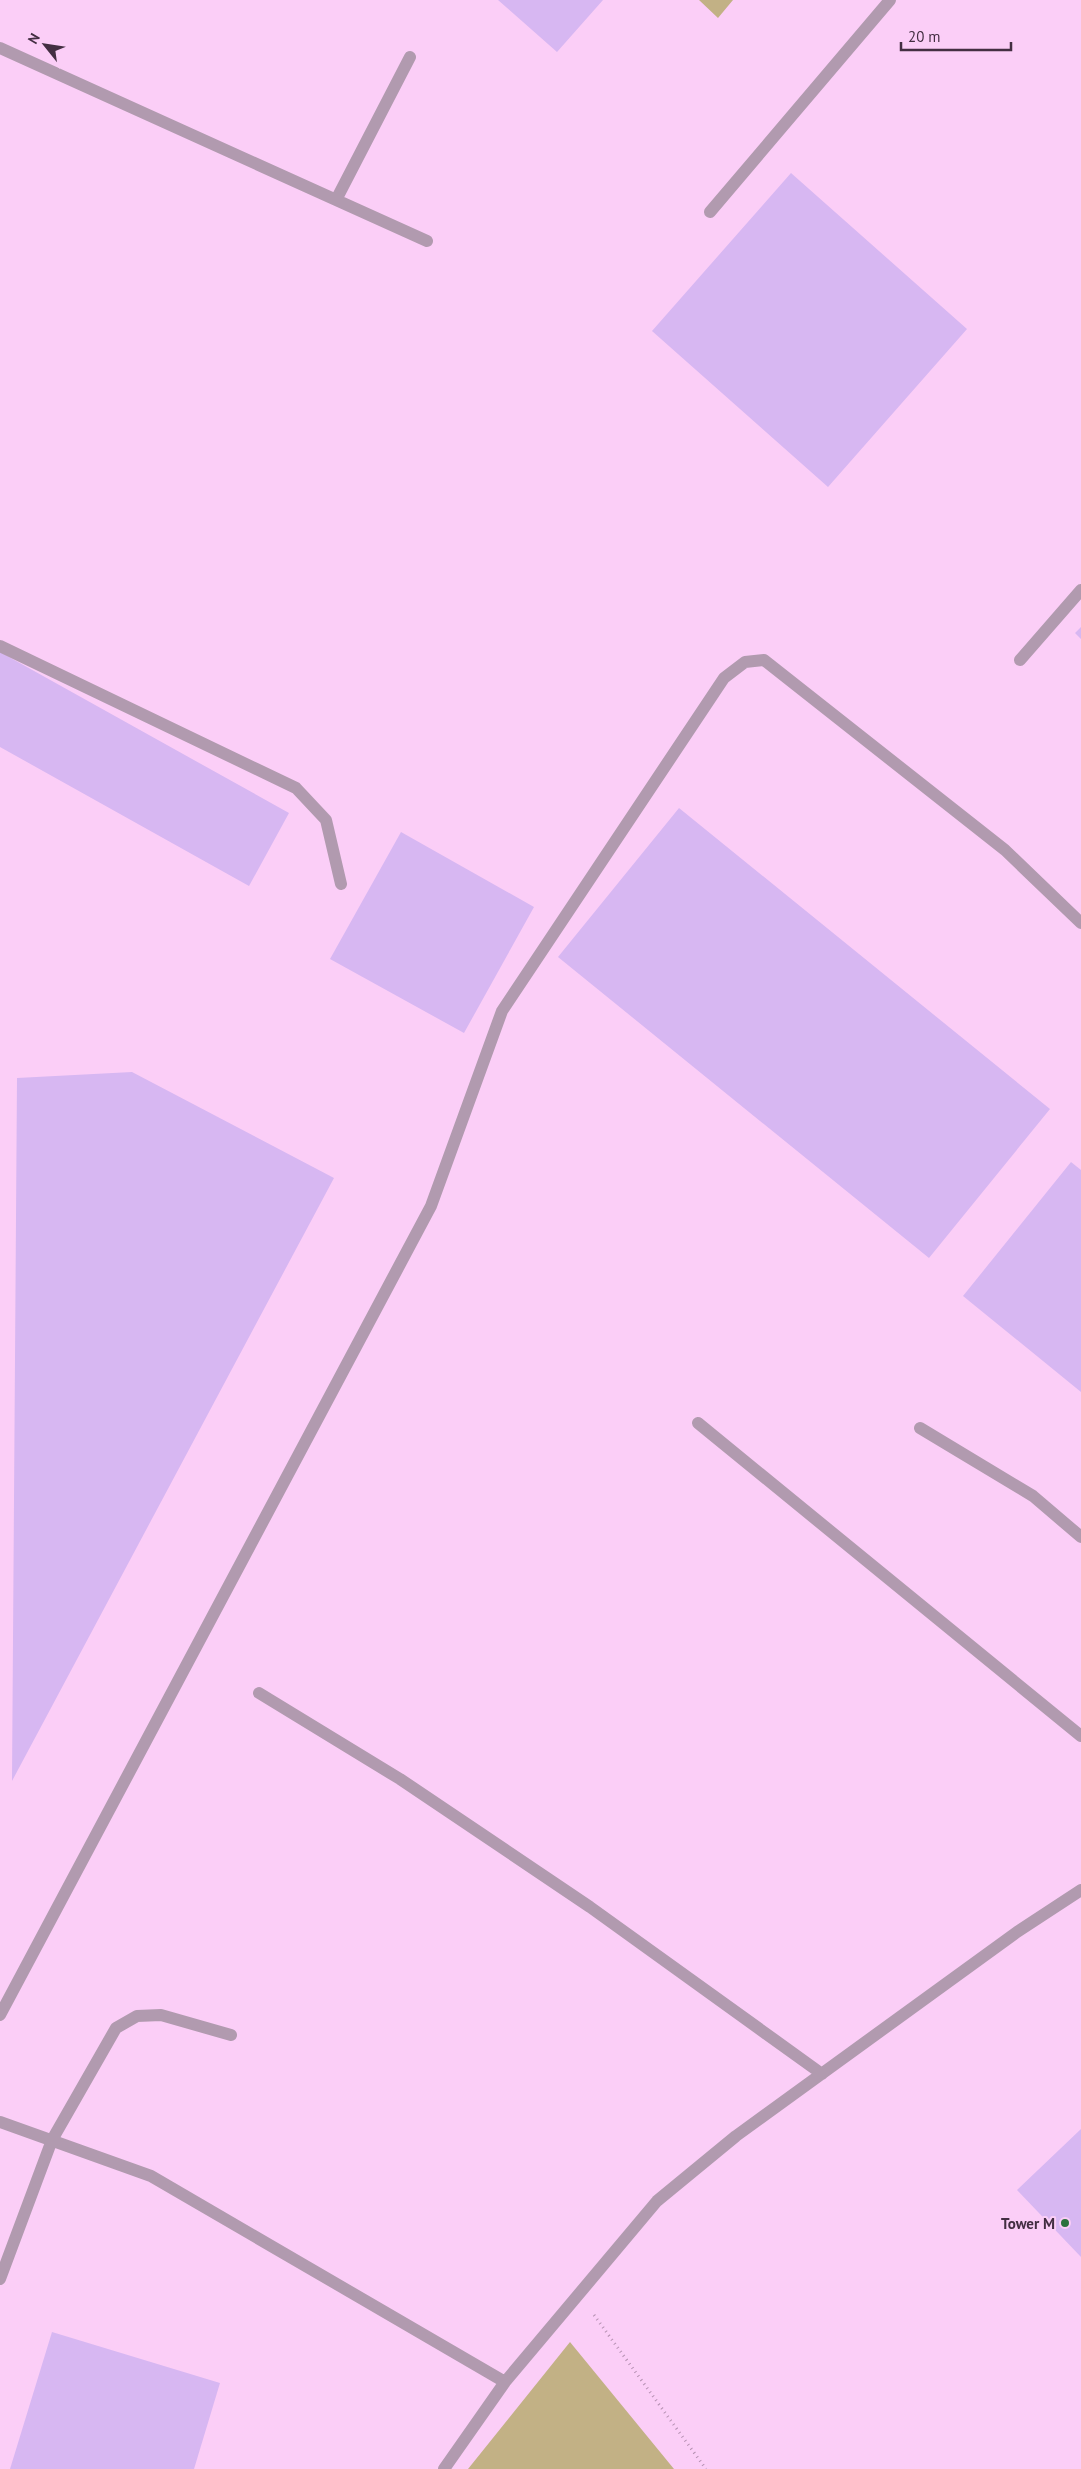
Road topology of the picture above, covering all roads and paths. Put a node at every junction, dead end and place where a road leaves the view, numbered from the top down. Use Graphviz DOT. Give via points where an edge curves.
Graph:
graph roads {
  1 [pos="890,0"];
  2 [pos="0,48"];
  3 [pos="410,57"];
  4 [pos="336,200"];
  5 [pos="710,212"];
  6 [pos="428,241"];
  7 [pos="1081,590"];
  8 [pos="0,646"];
  9 [pos="1020,660"];
  10 [pos="341,884"];
  11 [pos="1081,924"];
  12 [pos="698,1423"];
  13 [pos="920,1428"];
  14 [pos="1081,1537"];
  15 [pos="259,1693"];
  16 [pos="1081,1736"];
  17 [pos="1081,1890"];
  18 [pos="0,2015"];
  19 [pos="231,2035"];
  20 [pos="822,2074"];
  21 [pos="0,2122"];
  22 [pos="52,2140"];
  23 [pos="0,2279"];
  24 [pos="578,2292"];
  25 [pos="505,2382"];
  26 [pos="444,2469"];
  27 [pos="706,2469"];
  1 -- 5 [label="street"];
  2 -- 4 [label="street"];
  3 -- 4 [label="street"];
  4 -- 6 [label="street"];
  7 -- 9 [label="street"];
  8 -- 10 [label="street" via="296,788 326,820"];
  11 -- 18 [label="street" via="1004,850 764,660 745,662 724,678 502,1011 431,1206"];
  12 -- 16 [label="street"];
  13 -- 14 [label="street" via="1033,1496"];
  15 -- 20 [label="street" via="400,1779 549,1880"];
  17 -- 20 [label="street" via="1017,1932"];
  19 -- 22 [label="street" via="161,2015 137,2016 116,2028"];
  20 -- 24 [label="street" via="736,2136 657,2201"];
  21 -- 22 [label="street"];
  22 -- 23 [label="street"];
  22 -- 25 [label="street" via="151,2176"];
  24 -- 25 [label="street"];
  24 -- 27 [label="path"];
  25 -- 26 [label="street"];
}
